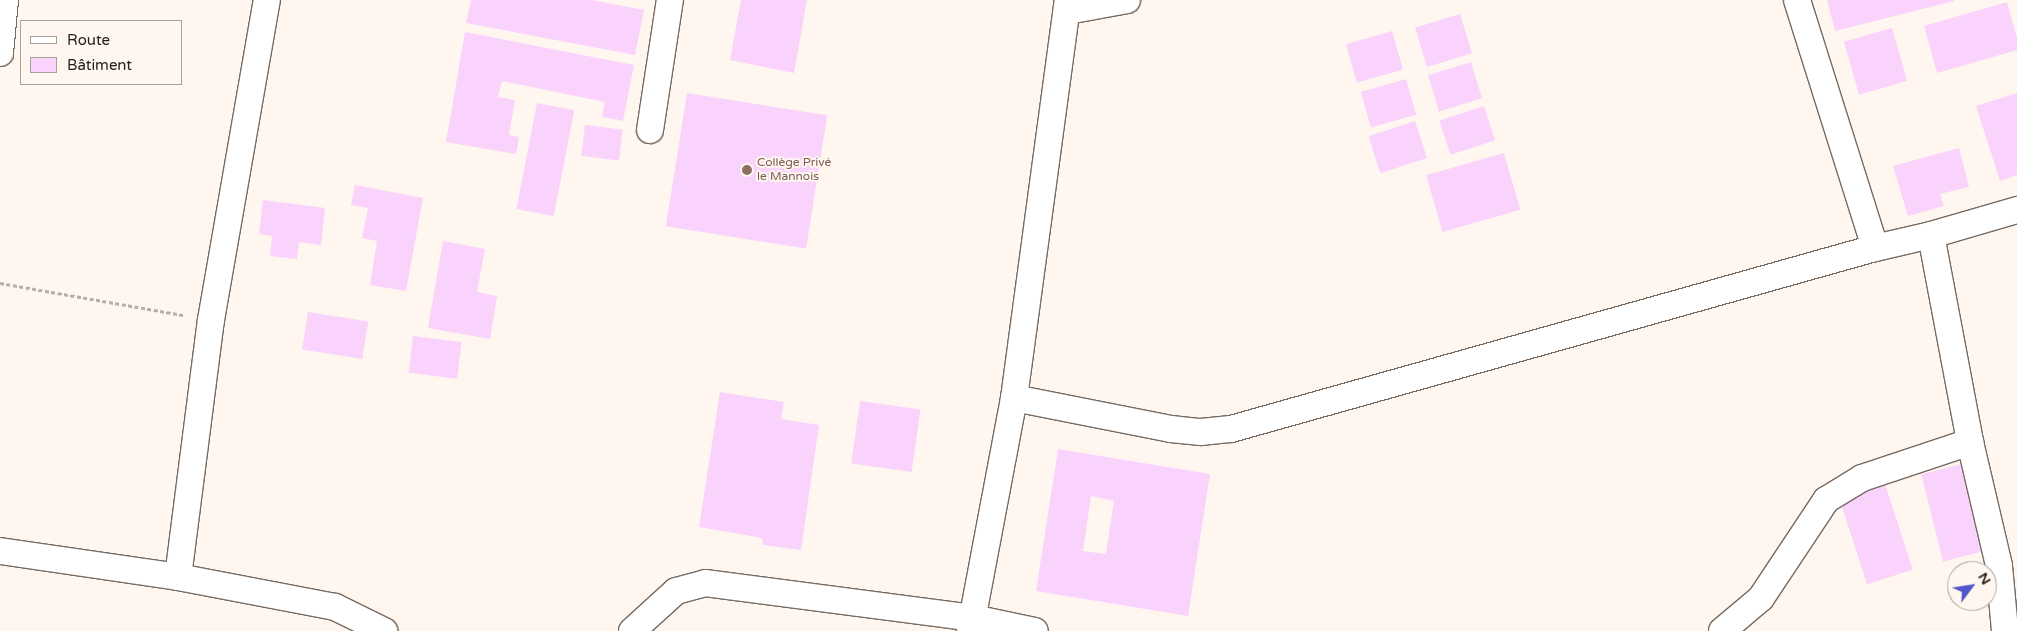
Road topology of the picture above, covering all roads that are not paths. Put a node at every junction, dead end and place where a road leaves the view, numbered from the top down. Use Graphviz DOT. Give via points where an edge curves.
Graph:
graph roads {
  1 [pos="5,0"];
  2 [pos="267,0"];
  3 [pos="670,0"];
  4 [pos="1126,0"];
  5 [pos="1797,0"];
  6 [pos="1067,6"];
  7 [pos="0,53"];
  8 [pos="650,130"];
  9 [pos="2017,210"];
  10 [pos="1931,235"];
  11 [pos="1875,248"];
  12 [pos="1014,398"];
  13 [pos="1970,442"];
  14 [pos="0,551"];
  15 [pos="178,578"];
  16 [pos="972,624"];
  17 [pos="384,631"];
  18 [pos="632,631"];
  19 [pos="1035,631"];
  20 [pos="1722,631"];
  21 [pos="2005,631"];
  1 -- 7 [label="street"];
  2 -- 15 [label="street" via="211,320"];
  3 -- 8 [label="street"];
  4 -- 6 [label="street"];
  5 -- 11 [label="street"];
  6 -- 12 [label="street"];
  9 -- 10 [label="street"];
  10 -- 11 [label="street"];
  10 -- 13 [label="street"];
  11 -- 12 [label="street" via="1231,429 1201,432 1171,429"];
  12 -- 16 [label="street"];
  13 -- 20 [label="street" via="1862,478 1826,500 1761,598"];
  13 -- 21 [label="street" via="1999,566"];
  14 -- 15 [label="street"];
  15 -- 17 [label="street" via="335,607"];
  16 -- 18 [label="street" via="704,583 676,592"];
  16 -- 19 [label="street"];
}
